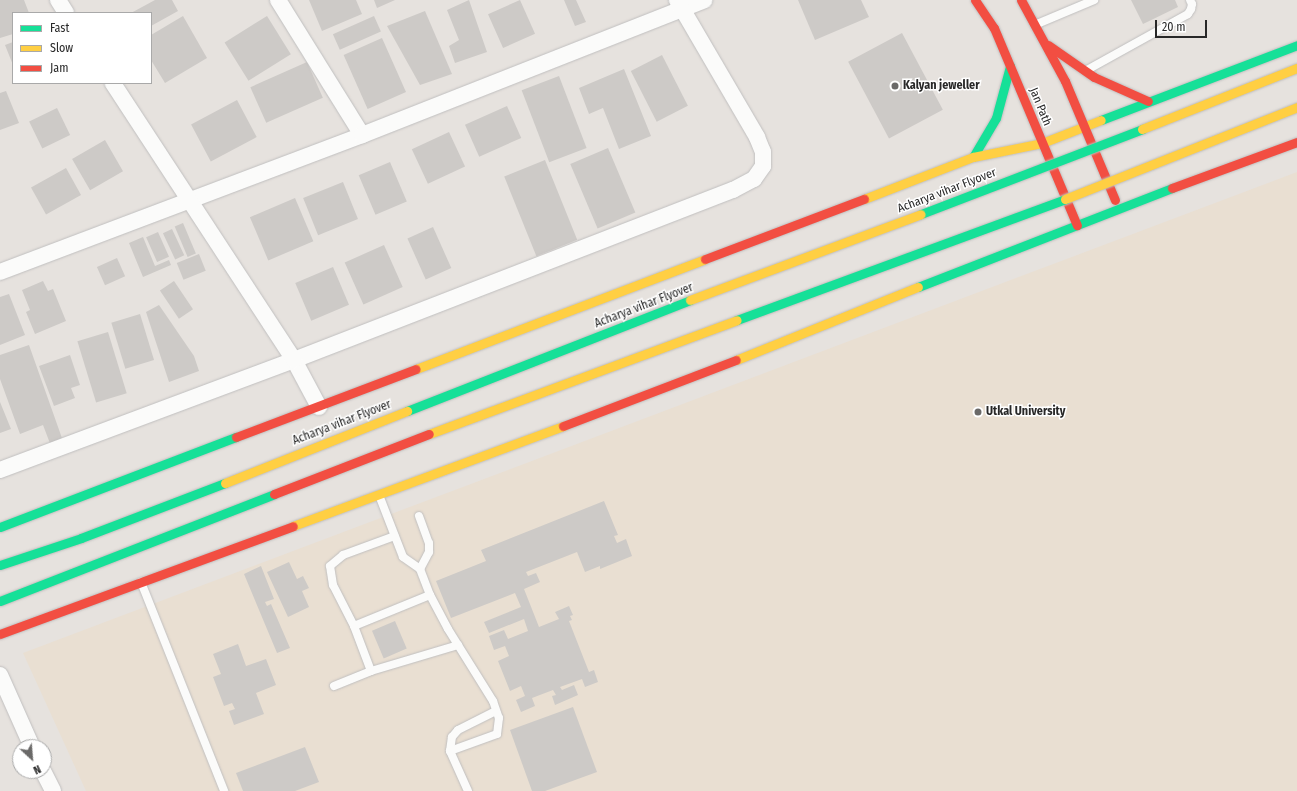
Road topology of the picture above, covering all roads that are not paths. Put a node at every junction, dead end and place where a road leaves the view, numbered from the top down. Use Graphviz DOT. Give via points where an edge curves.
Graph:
graph roads {
  1 [pos="58,0"];
  2 [pos="278,0"];
  3 [pos="704,0"];
  4 [pos="975,0"];
  5 [pos="1094,0"];
  6 [pos="1190,0"];
  7 [pos="1025,1"];
  8 [pos="679,4"];
  9 [pos="65,12"];
  10 [pos="1036,25"];
  11 [pos="1047,45"];
  12 [pos="1297,45"];
  13 [pos="1010,66"];
  14 [pos="1297,68"];
  15 [pos="1086,71"];
  16 [pos="114,84"];
  17 [pos="1148,101"];
  18 [pos="1297,107"];
  19 [pos="1083,126"];
  20 [pos="362,135"];
  21 [pos="1297,142"];
  22 [pos="1042,143"];
  23 [pos="974,157"];
  24 [pos="191,200"];
  25 [pos="1118,208"];
  26 [pos="1077,226"];
  27 [pos="0,272"];
  28 [pos="294,360"];
  29 [pos="319,407"];
  30 [pos="0,470"];
  31 [pos="378,493"];
  32 [pos="419,516"];
  33 [pos="0,527"];
  34 [pos="395,536"];
  35 [pos="0,565"];
  36 [pos="420,569"];
  37 [pos="141,581"];
  38 [pos="430,595"];
  39 [pos="0,600"];
  40 [pos="354,626"];
  41 [pos="0,634"];
  42 [pos="458,645"];
  43 [pos="371,671"];
  44 [pos="0,675"];
  45 [pos="334,686"];
  46 [pos="496,711"];
  47 [pos="28,739"];
  48 [pos="450,751"];
  49 [pos="47,779"];
  50 [pos="53,791"];
  51 [pos="224,791"];
  52 [pos="468,791"];
  1 -- 9 [label="street"];
  2 -- 20 [label="street"];
  3 -- 8 [label="street"];
  4 -- 13 [label="main road, Jan Path" via="994,28"];
  5 -- 10 [label="lane"];
  6 -- 15 [label="lane" via="1192,4 1188,14"];
  7 -- 10 [label="main road"];
  8 -- 20 [label="street"];
  8 -- 28 [label="street" via="747,117 763,152 763,166 754,179 733,190"];
  10 -- 11 [label="main road"];
  11 -- 15 [label="main road"];
  11 -- 19 [label="main road" via="1066,81"];
  12 -- 17 [label="main road"];
  13 -- 22 [label="main road, Jan Path"];
  13 -- 23 [label="main road" via="996,118"];
  14 -- 35 [label="main road, Acharya vihar Flyover, bridge" via="967,197 758,274 233,480 81,538"];
  15 -- 17 [label="main road"];
  16 -- 24 [label="street"];
  17 -- 19 [label="main road"];
  18 -- 39 [label="main road, bridge" via="1083,192 383,451"];
  19 -- 22 [label="main road"];
  19 -- 25 [label="main road"];
  20 -- 24 [label="street"];
  21 -- 25 [label="main road"];
  22 -- 23 [label="main road"];
  22 -- 26 [label="main road, Jan Path"];
  23 -- 29 [label="main road"];
  24 -- 27 [label="street"];
  24 -- 28 [label="street"];
  25 -- 26 [label="main road"];
  26 -- 31 [label="main road" via="670,386"];
  28 -- 29 [label="street"];
  28 -- 30 [label="street"];
  29 -- 33 [label="main road"];
  31 -- 34 [label="lane"];
  31 -- 37 [label="main road"];
  32 -- 36 [label="lane" via="429,543 429,552"];
  34 -- 36 [label="lane" via="402,557"];
  34 -- 40 [label="lane" via="343,555 330,566 333,585"];
  36 -- 38 [label="lane"];
  37 -- 41 [label="main road"];
  37 -- 51 [label="lane"];
  38 -- 40 [label="lane"];
  38 -- 42 [label="lane"];
  40 -- 43 [label="lane"];
  42 -- 43 [label="lane"];
  42 -- 46 [label="lane" via="493,701"];
  43 -- 45 [label="lane"];
  44 -- 47 [label="street"];
  46 -- 48 [label="lane" via="458,730 452,737"];
  46 -- 48 [label="lane" via="499,718 497,734"];
  48 -- 52 [label="lane"];
  49 -- 50 [label="street"];
}
